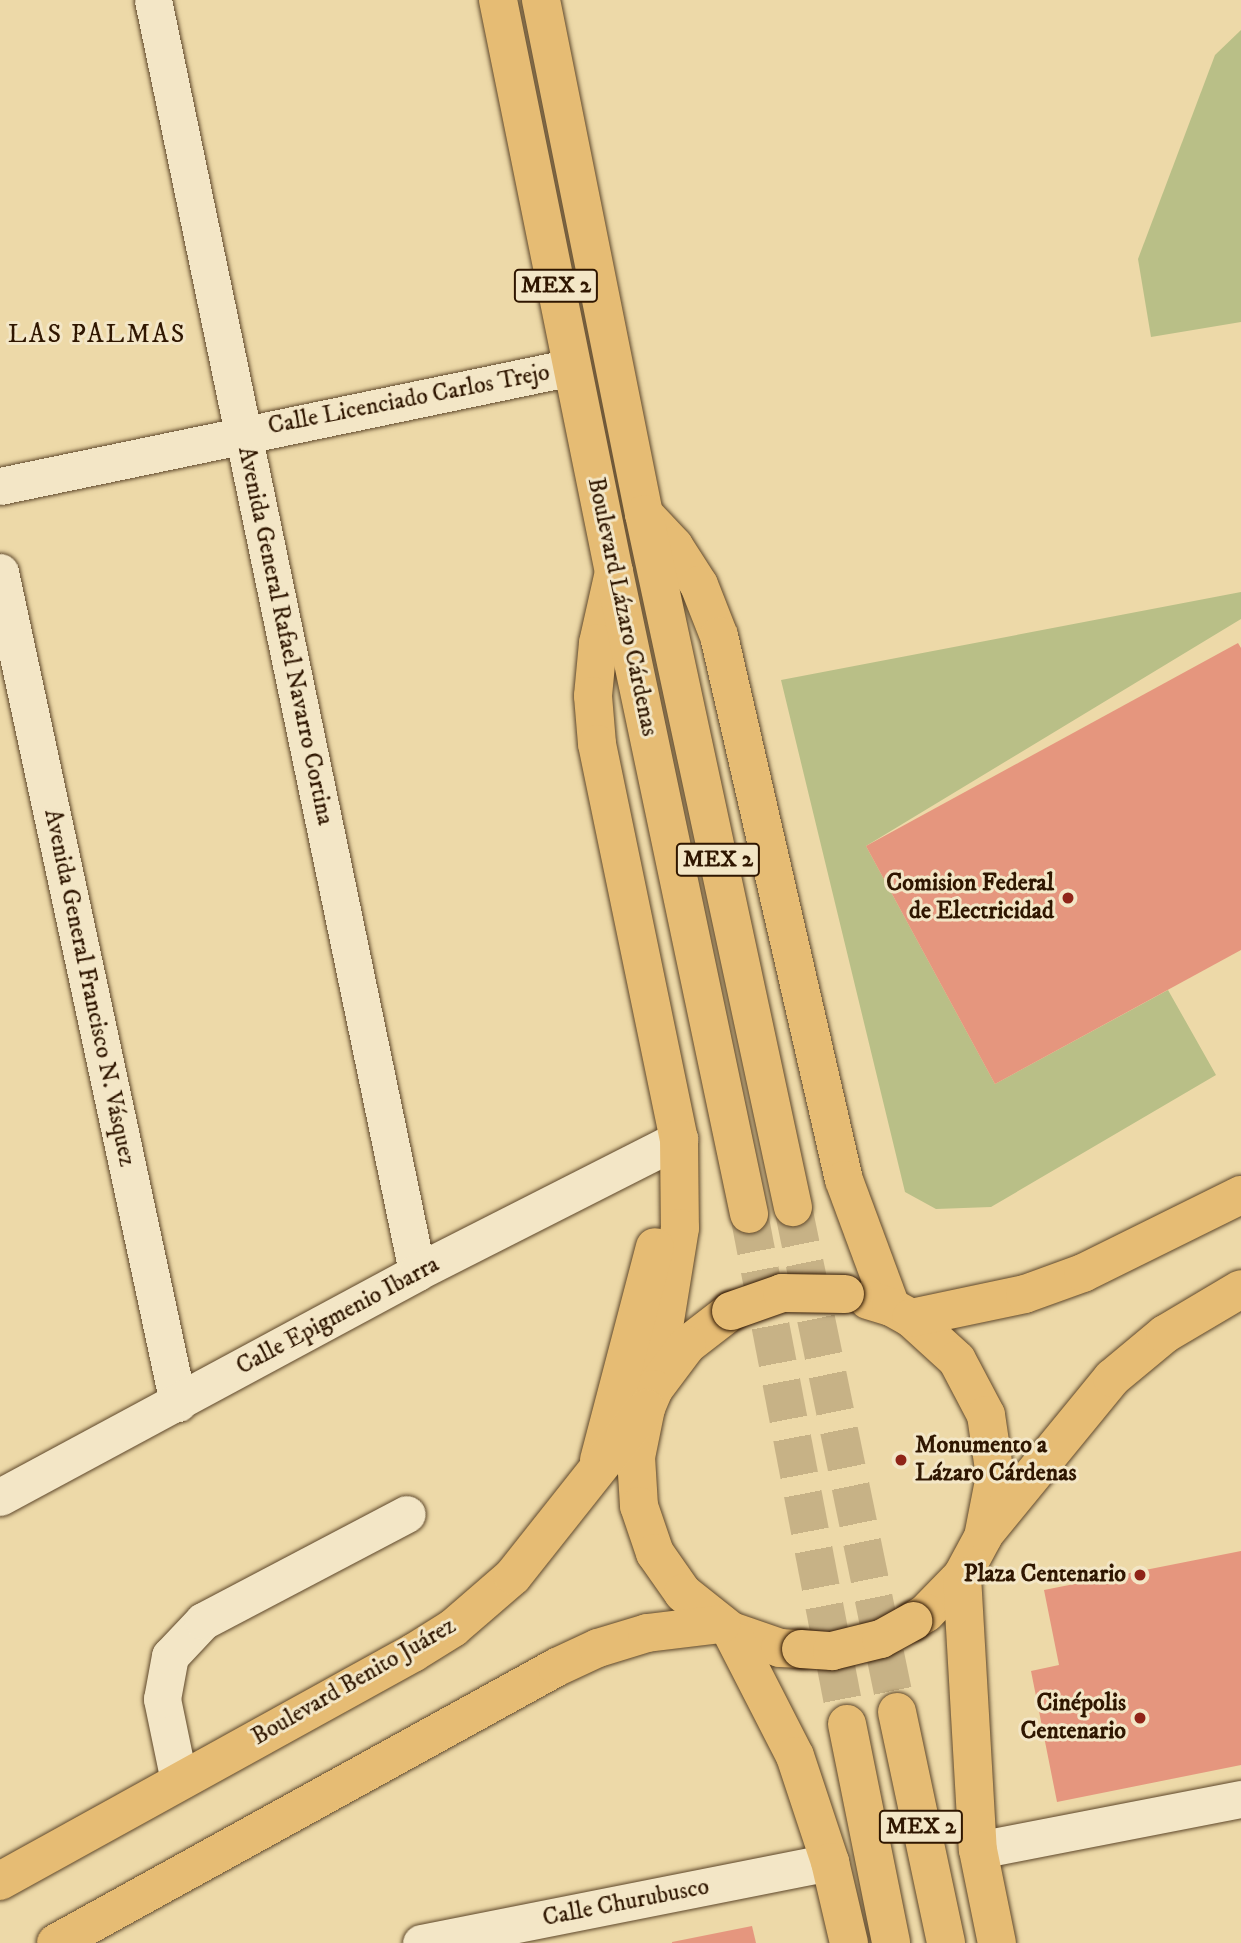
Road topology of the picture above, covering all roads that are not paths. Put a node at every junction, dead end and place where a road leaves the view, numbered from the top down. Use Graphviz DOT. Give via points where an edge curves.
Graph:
graph roads {
  1 [pos="153,0"];
  2 [pos="498,0"];
  3 [pos="541,0"];
  4 [pos="572,367"];
  5 [pos="242,433"];
  6 [pos="0,486"];
  7 [pos="644,514"];
  8 [pos="0,572"];
  9 [pos="614,572"];
  10 [pos="679,1139"];
  11 [pos="1241,1195"];
  12 [pos="793,1207"];
  13 [pos="749,1214"];
  14 [pos="417,1272"];
  15 [pos="1241,1289"];
  16 [pos="901,1312"];
  17 [pos="650,1399"];
  18 [pos="178,1404"];
  19 [pos="594,1478"];
  20 [pos="0,1497"];
  21 [pos="407,1514"];
  22 [pos="983,1537"];
  23 [pos="962,1576"];
  24 [pos="726,1628"];
  25 [pos="897,1712"];
  26 [pos="847,1724"];
  27 [pos="179,1781"];
  28 [pos="1241,1799"];
  29 [pos="978,1850"];
  30 [pos="830,1862"];
  31 [pos="0,1881"];
  32 [pos="55,1943"];
  33 [pos="421,1943"];
  34 [pos="849,1943"];
  35 [pos="891,1943"];
  36 [pos="946,1943"];
  37 [pos="997,1943"];
  1 -- 5 [label="street, Avenida General Rafael Navarro Cortina"];
  2 -- 4 [label="main road, Boulevard Lázaro Cárdenas / MEX 2"];
  3 -- 7 [label="main road, Boulevard Lázaro Cárdenas / MEX 2"];
  4 -- 5 [label="street, Calle Licenciado Carlos Trejo"];
  4 -- 9 [label="main road, Boulevard Lázaro Cárdenas / MEX 2"];
  5 -- 6 [label="street, Calle Licenciado Carlos Trejo"];
  5 -- 14 [label="street, Avenida General Rafael Navarro Cortina"];
  7 -- 12 [label="main road, Boulevard Lázaro Cárdenas / MEX 2"];
  7 -- 16 [label="main road" via="674,546 699,585 719,636 844,1180"];
  8 -- 18 [label="street, Avenida General Francisco N. Vásquez"];
  9 -- 10 [label="main road" via="598,643 593,696 597,744"];
  9 -- 13 [label="main road, Boulevard Lázaro Cárdenas / MEX 2"];
  10 -- 14 [label="street, Calle Epigmenio Ibarra"];
  10 -- 17 [label="main road" via="680,1228"];
  10 -- 19 [label="main road"];
  11 -- 16 [label="main road" via="1083,1273 1025,1294"];
  14 -- 18 [label="street, Calle Epigmenio Ibarra"];
  15 -- 22 [label="main road" via="1165,1334 1112,1378"];
  16 -- 17 [label="main road, Boulevard Benito Juárez, bridge" via="845,1294 782,1293 731,1311 687,1345"];
  16 -- 22 [label="main road" via="957,1360 986,1415 995,1476"];
  17 -- 19 [label="main road, Boulevard Benito Juárez"];
  17 -- 24 [label="main road" via="636,1457 639,1506 655,1553 683,1593"];
  18 -- 20 [label="street, Calle Epigmenio Ibarra"];
  19 -- 27 [label="main road, Boulevard Benito Juárez" via="513,1576 453,1628"];
  21 -- 27 [label="street" via="203,1621 170,1656 162,1699"];
  22 -- 23 [label="main road"];
  23 -- 24 [label="main road, bridge" via="913,1621 881,1639 832,1651 780,1648"];
  23 -- 29 [label="main road"];
  24 -- 30 [label="main road" via="796,1755"];
  24 -- 32 [label="main road" via="647,1633 568,1662"];
  25 -- 36 [label="main road, MEX 2"];
  26 -- 35 [label="main road, MEX 2"];
  27 -- 31 [label="main road, Boulevard Benito Juárez"];
  28 -- 29 [label="street"];
  29 -- 37 [label="main road"];
  30 -- 33 [label="street, Calle Churubusco"];
  30 -- 34 [label="main road"];
}
